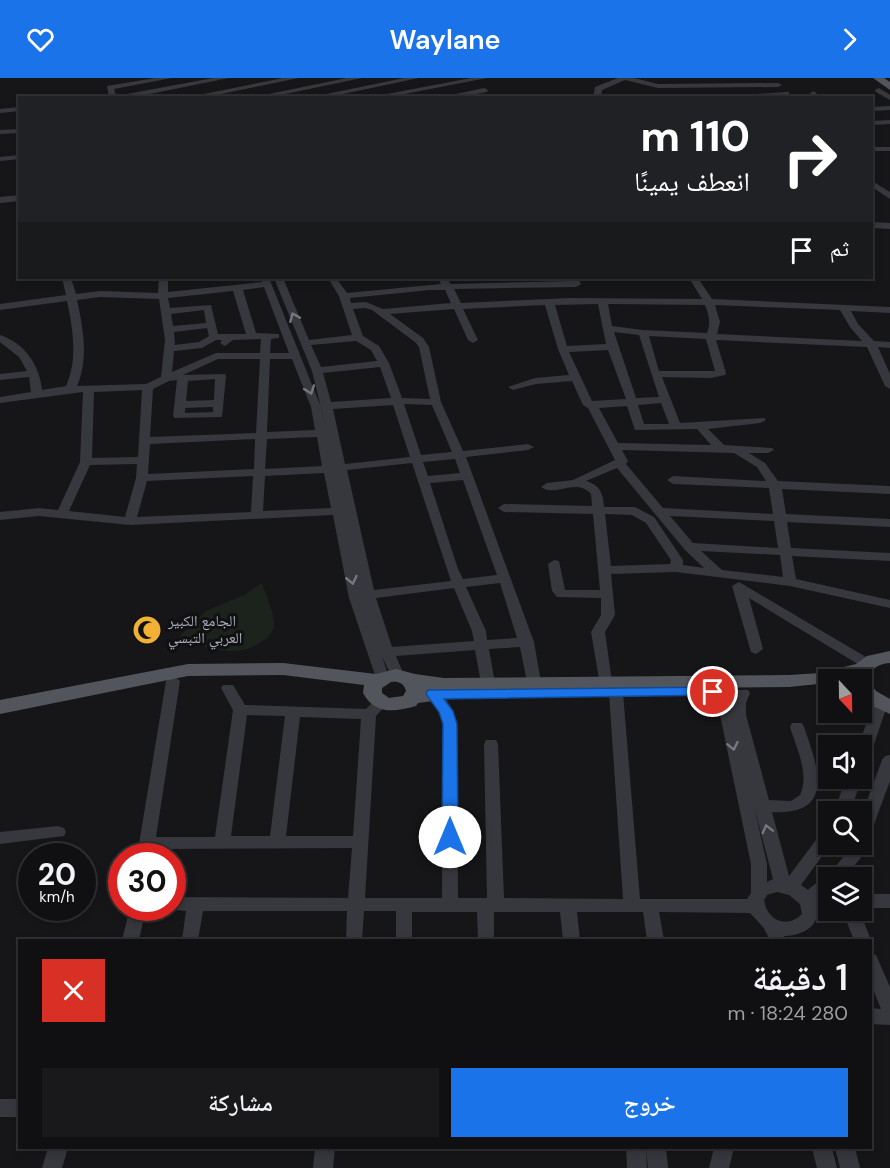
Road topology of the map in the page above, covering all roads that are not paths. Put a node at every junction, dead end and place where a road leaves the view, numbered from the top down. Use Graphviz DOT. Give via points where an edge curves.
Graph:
graph roads {
  1 [pos="168,78"];
  2 [pos="225,78"];
  3 [pos="243,78"];
  4 [pos="295,78"];
  5 [pos="358,78"];
  6 [pos="415,78"];
  7 [pos="485,78"];
  8 [pos="628,78"];
  9 [pos="878,78"];
  10 [pos="344,79"];
  11 [pos="776,81"];
  12 [pos="729,82"];
  13 [pos="252,86"];
  14 [pos="657,86"];
  15 [pos="890,87"];
  16 [pos="353,89"];
  17 [pos="163,90"];
  18 [pos="484,90"];
  19 [pos="879,90"];
  20 [pos="113,96"];
  21 [pos="126,96"];
  22 [pos="170,96"];
  23 [pos="198,96"];
  24 [pos="262,96"];
  25 [pos="268,96"];
  26 [pos="320,96"];
  27 [pos="360,96"];
  28 [pos="381,96"];
  29 [pos="451,96"];
  30 [pos="488,96"];
  31 [pos="597,96"];
  32 [pos="658,96"];
  33 [pos="789,96"];
  34 [pos="890,98"];
  35 [pos="890,108"];
  36 [pos="18,109"];
  37 [pos="873,109"];
  38 [pos="0,111"];
  39 [pos="890,122"];
  40 [pos="873,123"];
  41 [pos="18,131"];
  42 [pos="0,132"];
  43 [pos="874,148"];
  44 [pos="890,149"];
  45 [pos="18,157"];
  46 [pos="0,159"];
  47 [pos="873,185"];
  48 [pos="890,196"];
  49 [pos="18,198"];
  50 [pos="0,200"];
  51 [pos="873,225"];
  52 [pos="890,226"];
  53 [pos="67,279"];
  54 [pos="163,279"];
  55 [pos="333,279"];
  56 [pos="443,279"];
  57 [pos="574,279"];
  58 [pos="695,279"];
  59 [pos="270,280"];
  60 [pos="237,287"];
  61 [pos="448,287"];
  62 [pos="163,296"];
  63 [pos="72,297"];
  64 [pos="346,301"];
  65 [pos="602,301"];
  66 [pos="549,302"];
  67 [pos="708,302"];
  68 [pos="456,305"];
  69 [pos="0,307"];
  70 [pos="844,308"];
  71 [pos="890,310"];
  72 [pos="165,312"];
  73 [pos="381,312"];
  74 [pos="211,325"];
  75 [pos="608,328"];
  76 [pos="168,330"];
  77 [pos="643,333"];
  78 [pos="286,335"];
  79 [pos="252,336"];
  80 [pos="214,337"];
  81 [pos="266,337"];
  82 [pos="710,337"];
  83 [pos="0,338"];
  84 [pos="230,338"];
  85 [pos="358,338"];
  86 [pos="473,340"];
  87 [pos="305,343"];
  88 [pos="871,344"];
  89 [pos="890,345"];
  90 [pos="612,347"];
  91 [pos="169,349"];
  92 [pos="563,349"];
  93 [pos="265,355"];
  94 [pos="297,356"];
  95 [pos="210,357"];
  96 [pos="384,363"];
  97 [pos="317,371"];
  98 [pos="35,372"];
  99 [pos="655,374"];
  100 [pos="577,377"];
  101 [pos="0,378"];
  102 [pos="166,378"];
  103 [pos="183,378"];
  104 [pos="890,386"];
  105 [pos="148,387"];
  106 [pos="513,387"];
  107 [pos="89,388"];
  108 [pos="70,389"];
  109 [pos="37,394"];
  110 [pos="0,400"];
  111 [pos="664,400"];
  112 [pos="398,401"];
  113 [pos="436,402"];
  114 [pos="632,402"];
  115 [pos="592,405"];
  116 [pos="327,406"];
  117 [pos="760,420"];
  118 [pos="700,426"];
  119 [pos="676,427"];
  120 [pos="322,433"];
  121 [pos="261,435"];
  122 [pos="146,441"];
  123 [pos="613,446"];
  124 [pos="528,447"];
  125 [pos="722,450"];
  126 [pos="768,450"];
  127 [pos="738,451"];
  128 [pos="460,455"];
  129 [pos="143,460"];
  130 [pos="416,460"];
  131 [pos="86,462"];
  132 [pos="619,463"];
  133 [pos="334,468"];
  134 [pos="259,472"];
  135 [pos="468,476"];
  136 [pos="142,478"];
  137 [pos="423,480"];
  138 [pos="672,480"];
  139 [pos="578,482"];
  140 [pos="775,485"];
  141 [pos="547,487"];
  142 [pos="890,490"];
  143 [pos="504,508"];
  144 [pos="598,509"];
  145 [pos="342,511"];
  146 [pos="660,512"];
  147 [pos="62,514"];
  148 [pos="0,516"];
  149 [pos="257,516"];
  150 [pos="780,518"];
  151 [pos="130,521"];
  152 [pos="890,523"];
  153 [pos="689,547"];
  154 [pos="785,552"];
  155 [pos="890,557"];
  156 [pos="554,564"];
  157 [pos="676,568"];
  158 [pos="605,570"];
  159 [pos="714,572"];
  160 [pos="505,578"];
  161 [pos="790,582"];
  162 [pos="459,584"];
  163 [pos="739,586"];
  164 [pos="608,594"];
  165 [pos="368,595"];
  166 [pos="890,604"];
  167 [pos="527,642"];
  168 [pos="483,644"];
  169 [pos="756,649"];
  170 [pos="387,652"];
  171 [pos="890,657"];
  172 [pos="846,669"];
  173 [pos="872,671"];
  174 [pos="818,679"];
  175 [pos="173,681"];
  176 [pos="534,682"];
  177 [pos="488,683"];
  178 [pos="228,688"];
  179 [pos="610,688"];
  180 [pos="393,690"];
  181 [pos="818,690"];
  182 [pos="713,692"];
  183 [pos="744,693"];
  184 [pos="0,707"];
  185 [pos="240,710"];
  186 [pos="293,711"];
  187 [pos="0,717"];
  188 [pos="797,727"];
  189 [pos="492,744"];
  190 [pos="890,760"];
  191 [pos="762,806"];
  192 [pos="872,808"];
  193 [pos="58,832"];
  194 [pos="0,838"];
  195 [pos="277,842"];
  196 [pos="360,842"];
  197 [pos="147,843"];
  198 [pos="222,843"];
  199 [pos="186,846"];
  200 [pos="818,849"];
  201 [pos="787,886"];
  202 [pos="818,893"];
  203 [pos="757,899"];
  204 [pos="872,901"];
  205 [pos="890,901"];
  206 [pos="809,903"];
  207 [pos="818,903"];
  208 [pos="186,904"];
  209 [pos="196,904"];
  210 [pos="356,905"];
  211 [pos="404,905"];
  212 [pos="450,905"];
  213 [pos="491,905"];
  214 [pos="568,905"];
  215 [pos="632,906"];
  216 [pos="650,906"];
  217 [pos="135,921"];
  218 [pos="854,921"];
  219 [pos="770,924"];
  220 [pos="796,934"];
  221 [pos="131,939"];
  222 [pos="190,939"];
  223 [pos="354,939"];
  224 [pos="404,939"];
  225 [pos="486,939"];
  226 [pos="571,939"];
  227 [pos="655,939"];
  228 [pos="778,939"];
  229 [pos="862,939"];
  230 [pos="872,965"];
  231 [pos="890,1009"];
  232 [pos="872,1016"];
  233 [pos="890,1017"];
  234 [pos="0,1107"];
  235 [pos="18,1108"];
  236 [pos="58,1149"];
  237 [pos="325,1149"];
  238 [pos="636,1149"];
  239 [pos="656,1149"];
  240 [pos="724,1149"];
  241 [pos="822,1149"];
  242 [pos="845,1149"];
  243 [pos="52,1168"];
  244 [pos="323,1168"];
  245 [pos="637,1168"];
  246 [pos="658,1168"];
  247 [pos="719,1168"];
  248 [pos="827,1168"];
  249 [pos="850,1168"];
  1 -- 20 [label="street" via="110,88"];
  2 -- 17 [label="street"];
  3 -- 13 [label="street"];
  4 -- 13 [label="street"];
  5 -- 10 [label="street"];
  6 -- 16 [label="street"];
  7 -- 18 [label="street"];
  7 -- 28 [label="street"];
  8 -- 14 [label="street"];
  8 -- 31 [label="street" via="598,89"];
  9 -- 15 [label="main road"];
  10 -- 16 [label="street"];
  10 -- 25 [label="street"];
  11 -- 12 [label="street"];
  11 -- 33 [label="street"];
  12 -- 14 [label="street"];
  13 -- 23 [label="street"];
  13 -- 24 [label="street"];
  14 -- 32 [label="street"];
  16 -- 26 [label="street"];
  16 -- 27 [label="street"];
  17 -- 21 [label="street"];
  17 -- 22 [label="street"];
  18 -- 29 [label="street"];
  18 -- 30 [label="street"];
  19 -- 34 [label="street"];
  35 -- 37 [label="street"];
  36 -- 38 [label="street"];
  39 -- 40 [label="street"];
  41 -- 42 [label="street"];
  43 -- 44 [label="street"];
  45 -- 46 [label="street"];
  47 -- 48 [label="street"];
  49 -- 50 [label="street"];
  51 -- 52 [label="street"];
  53 -- 63 [label="street"];
  54 -- 62 [label="street"];
  55 -- 64 [label="street"];
  56 -- 61 [label="street"];
  57 -- 61 [label="street" via="576,284"];
  58 -- 67 [label="street"];
  59 -- 60 [label="street"];
  59 -- 78 [label="street"];
  87 -- 59 [label="street, one-way"];
  60 -- 62 [label="street"];
  60 -- 79 [label="street"];
  61 -- 64 [label="street"];
  61 -- 68 [label="street"];
  62 -- 63 [label="street"];
  62 -- 72 [label="street"];
  63 -- 69 [label="street"];
  63 -- 108 [label="street" via="78,357"];
  64 -- 73 [label="street" via="366,304"];
  64 -- 85 [label="street"];
  65 -- 66 [label="street"];
  65 -- 67 [label="street"];
  65 -- 75 [label="street"];
  66 -- 68 [label="street"];
  66 -- 92 [label="street"];
  67 -- 70 [label="street"];
  67 -- 82 [label="street" via="715,324"];
  68 -- 73 [label="street"];
  68 -- 86 [label="street"];
  70 -- 71 [label="street"];
  70 -- 88 [label="street"];
  72 -- 74 [label="street" via="208,307"];
  72 -- 76 [label="street"];
  73 -- 113 [label="street" via="424,347"];
  74 -- 76 [label="street"];
  74 -- 80 [label="street"];
  75 -- 77 [label="street"];
  75 -- 90 [label="street"];
  76 -- 91 [label="street"];
  77 -- 82 [label="street"];
  77 -- 99 [label="street"];
  78 -- 81 [label="street"];
  78 -- 94 [label="street"];
  79 -- 81 [label="street"];
  79 -- 84 [label="street"];
  80 -- 84 [label="street"];
  80 -- 91 [label="street" via="202,345"];
  81 -- 93 [label="street"];
  82 -- 88 [label="street"];
  82 -- 99 [label="street" via="721,373"];
  83 -- 98 [label="street" via="21,352"];
  84 -- 95 [label="street"];
  85 -- 87 [label="street"];
  85 -- 96 [label="street" via="372,344"];
  87 -- 97 [label="street"];
  88 -- 89 [label="street"];
  88 -- 104 [label="street"];
  90 -- 92 [label="street"];
  90 -- 114 [label="street"];
  91 -- 102 [label="street"];
  92 -- 100 [label="street"];
  93 -- 94 [label="street"];
  93 -- 95 [label="street"];
  93 -- 121 [label="street"];
  94 -- 120 [label="street, one-way"];
  95 -- 102 [label="street"];
  96 -- 97 [label="street"];
  96 -- 112 [label="street"];
  97 -- 116 [label="street"];
  98 -- 101 [label="street"];
  98 -- 109 [label="street"];
  99 -- 111 [label="street"];
  100 -- 106 [label="street"];
  100 -- 115 [label="street" via="588,405"];
  102 -- 103 [label="street"];
  102 -- 105 [label="street"];
  103 -- 103 [label="street" via="180,405 219,403 221,376"];
  105 -- 107 [label="street"];
  105 -- 122 [label="street"];
  107 -- 108 [label="street"];
  107 -- 131 [label="street"];
  108 -- 109 [label="street"];
  109 -- 110 [label="street"];
  111 -- 114 [label="street"];
  111 -- 119 [label="street"];
  112 -- 113 [label="street"];
  112 -- 116 [label="street"];
  112 -- 130 [label="street"];
  113 -- 128 [label="street"];
  114 -- 115 [label="street"];
  114 -- 119 [label="street" via="639,428"];
  115 -- 123 [label="street"];
  116 -- 133 [label="street"];
  117 -- 118 [label="street"];
  118 -- 119 [label="street"];
  118 -- 125 [label="street"];
  120 -- 121 [label="street"];
  120 -- 133 [label="street"];
  121 -- 122 [label="street"];
  121 -- 134 [label="street"];
  122 -- 129 [label="street"];
  123 -- 125 [label="street"];
  123 -- 132 [label="street" via="622,461"];
  124 -- 128 [label="street"];
  125 -- 127 [label="street"];
  126 -- 127 [label="street"];
  127 -- 140 [label="street" via="761,465"];
  128 -- 130 [label="street"];
  128 -- 135 [label="street"];
  129 -- 131 [label="street"];
  129 -- 136 [label="street"];
  130 -- 133 [label="street"];
  130 -- 137 [label="street"];
  131 -- 147 [label="street"];
  132 -- 139 [label="street"];
  132 -- 146 [label="street"];
  133 -- 134 [label="street"];
  133 -- 145 [label="street"];
  134 -- 136 [label="street"];
  134 -- 149 [label="street"];
  135 -- 137 [label="street"];
  135 -- 160 [label="street"];
  136 -- 151 [label="street"];
  137 -- 162 [label="street"];
  138 -- 140 [label="street"];
  139 -- 141 [label="street"];
  139 -- 144 [label="street" via="595,490"];
  140 -- 142 [label="street"];
  140 -- 150 [label="street"];
  143 -- 144 [label="street"];
  144 -- 157 [label="street" via="643,514 674,553"];
  144 -- 158 [label="street"];
  145 -- 149 [label="street"];
  145 -- 165 [label="street"];
  145 -- 180 [label="street, one-way" via="356,598"];
  146 -- 150 [label="street"];
  146 -- 153 [label="street"];
  147 -- 148 [label="street"];
  147 -- 151 [label="street"];
  149 -- 151 [label="street"];
  150 -- 152 [label="street"];
  150 -- 154 [label="street"];
  153 -- 154 [label="street"];
  153 -- 159 [label="street"];
  154 -- 155 [label="street"];
  154 -- 161 [label="street"];
  156 -- 164 [label="street" via="562,594"];
  157 -- 158 [label="street"];
  157 -- 159 [label="street"];
  158 -- 164 [label="street"];
  159 -- 161 [label="street"];
  159 -- 163 [label="street"];
  160 -- 162 [label="street"];
  160 -- 167 [label="street"];
  161 -- 166 [label="street"];
  162 -- 165 [label="street"];
  162 -- 168 [label="street"];
  163 -- 169 [label="street"];
  163 -- 172 [label="street"];
  164 -- 179 [label="street" via="608,615 598,632"];
  165 -- 170 [label="street"];
  167 -- 168 [label="street"];
  167 -- 176 [label="street"];
  168 -- 170 [label="street"];
  168 -- 177 [label="street"];
  170 -- 180 [label="street"];
  171 -- 173 [label="main road" via="874,660"];
  174 -- 179 [label="main road"];
  175 -- 180 [label="main road" via="261,678"];
  175 -- 187 [label="main road"];
  175 -- 197 [label="street"];
  176 -- 177 [label="main road"];
  176 -- 179 [label="main road"];
  177 -- 180 [label="main road"];
  178 -- 185 [label="street"];
  179 -- 180 [label="main road"];
  179 -- 182 [label="main road"];
  179 -- 215 [label="street"];
  180 -- 184 [label="main road" via="283,669 188,670"];
  180 -- 186 [label="street"];
  180 -- 196 [label="street"];
  180 -- 212 [label="street" via="446,711 450,724"];
  181 -- 183 [label="main road"];
  182 -- 183 [label="main road"];
  182 -- 203 [label="street, one-way" via="727,715 759,864"];
  183 -- 191 [label="street" via="739,715"];
  185 -- 186 [label="street"];
  185 -- 198 [label="street"];
  186 -- 195 [label="street"];
  188 -- 191 [label="street" via="811,775 808,798 798,805"];
  189 -- 213 [label="street"];
  190 -- 192 [label="street"];
  201 -- 191 [label="street, one-way"];
  193 -- 194 [label="street"];
  195 -- 196 [label="street"];
  195 -- 198 [label="street"];
  196 -- 210 [label="street"];
  198 -- 199 [label="street"];
  200 -- 201 [label="street"];
  201 -- 203 [label="street" via="769,886"];
  201 -- 206 [label="street" via="801,893"];
  202 -- 206 [label="street"];
  203 -- 216 [label="street"];
  203 -- 219 [label="street" via="762,919"];
  204 -- 205 [label="street"];
  206 -- 207 [label="street"];
  206 -- 220 [label="street" via="810,916"];
  208 -- 209 [label="street"];
  209 -- 210 [label="street"];
  209 -- 222 [label="street"];
  210 -- 211 [label="street"];
  210 -- 223 [label="street"];
  211 -- 212 [label="street"];
  211 -- 224 [label="street"];
  212 -- 213 [label="street"];
  213 -- 214 [label="street"];
  213 -- 225 [label="street"];
  214 -- 215 [label="street"];
  214 -- 226 [label="street"];
  215 -- 216 [label="street"];
  216 -- 227 [label="street"];
  217 -- 221 [label="street"];
  218 -- 229 [label="street"];
  219 -- 220 [label="street"];
  219 -- 228 [label="street"];
  230 -- 231 [label="street"];
  232 -- 233 [label="street"];
  234 -- 235 [label="street"];
  236 -- 243 [label="street"];
  237 -- 244 [label="street"];
  238 -- 245 [label="street"];
  239 -- 246 [label="street"];
  240 -- 247 [label="street"];
  241 -- 248 [label="street"];
  242 -- 249 [label="street"];
}
